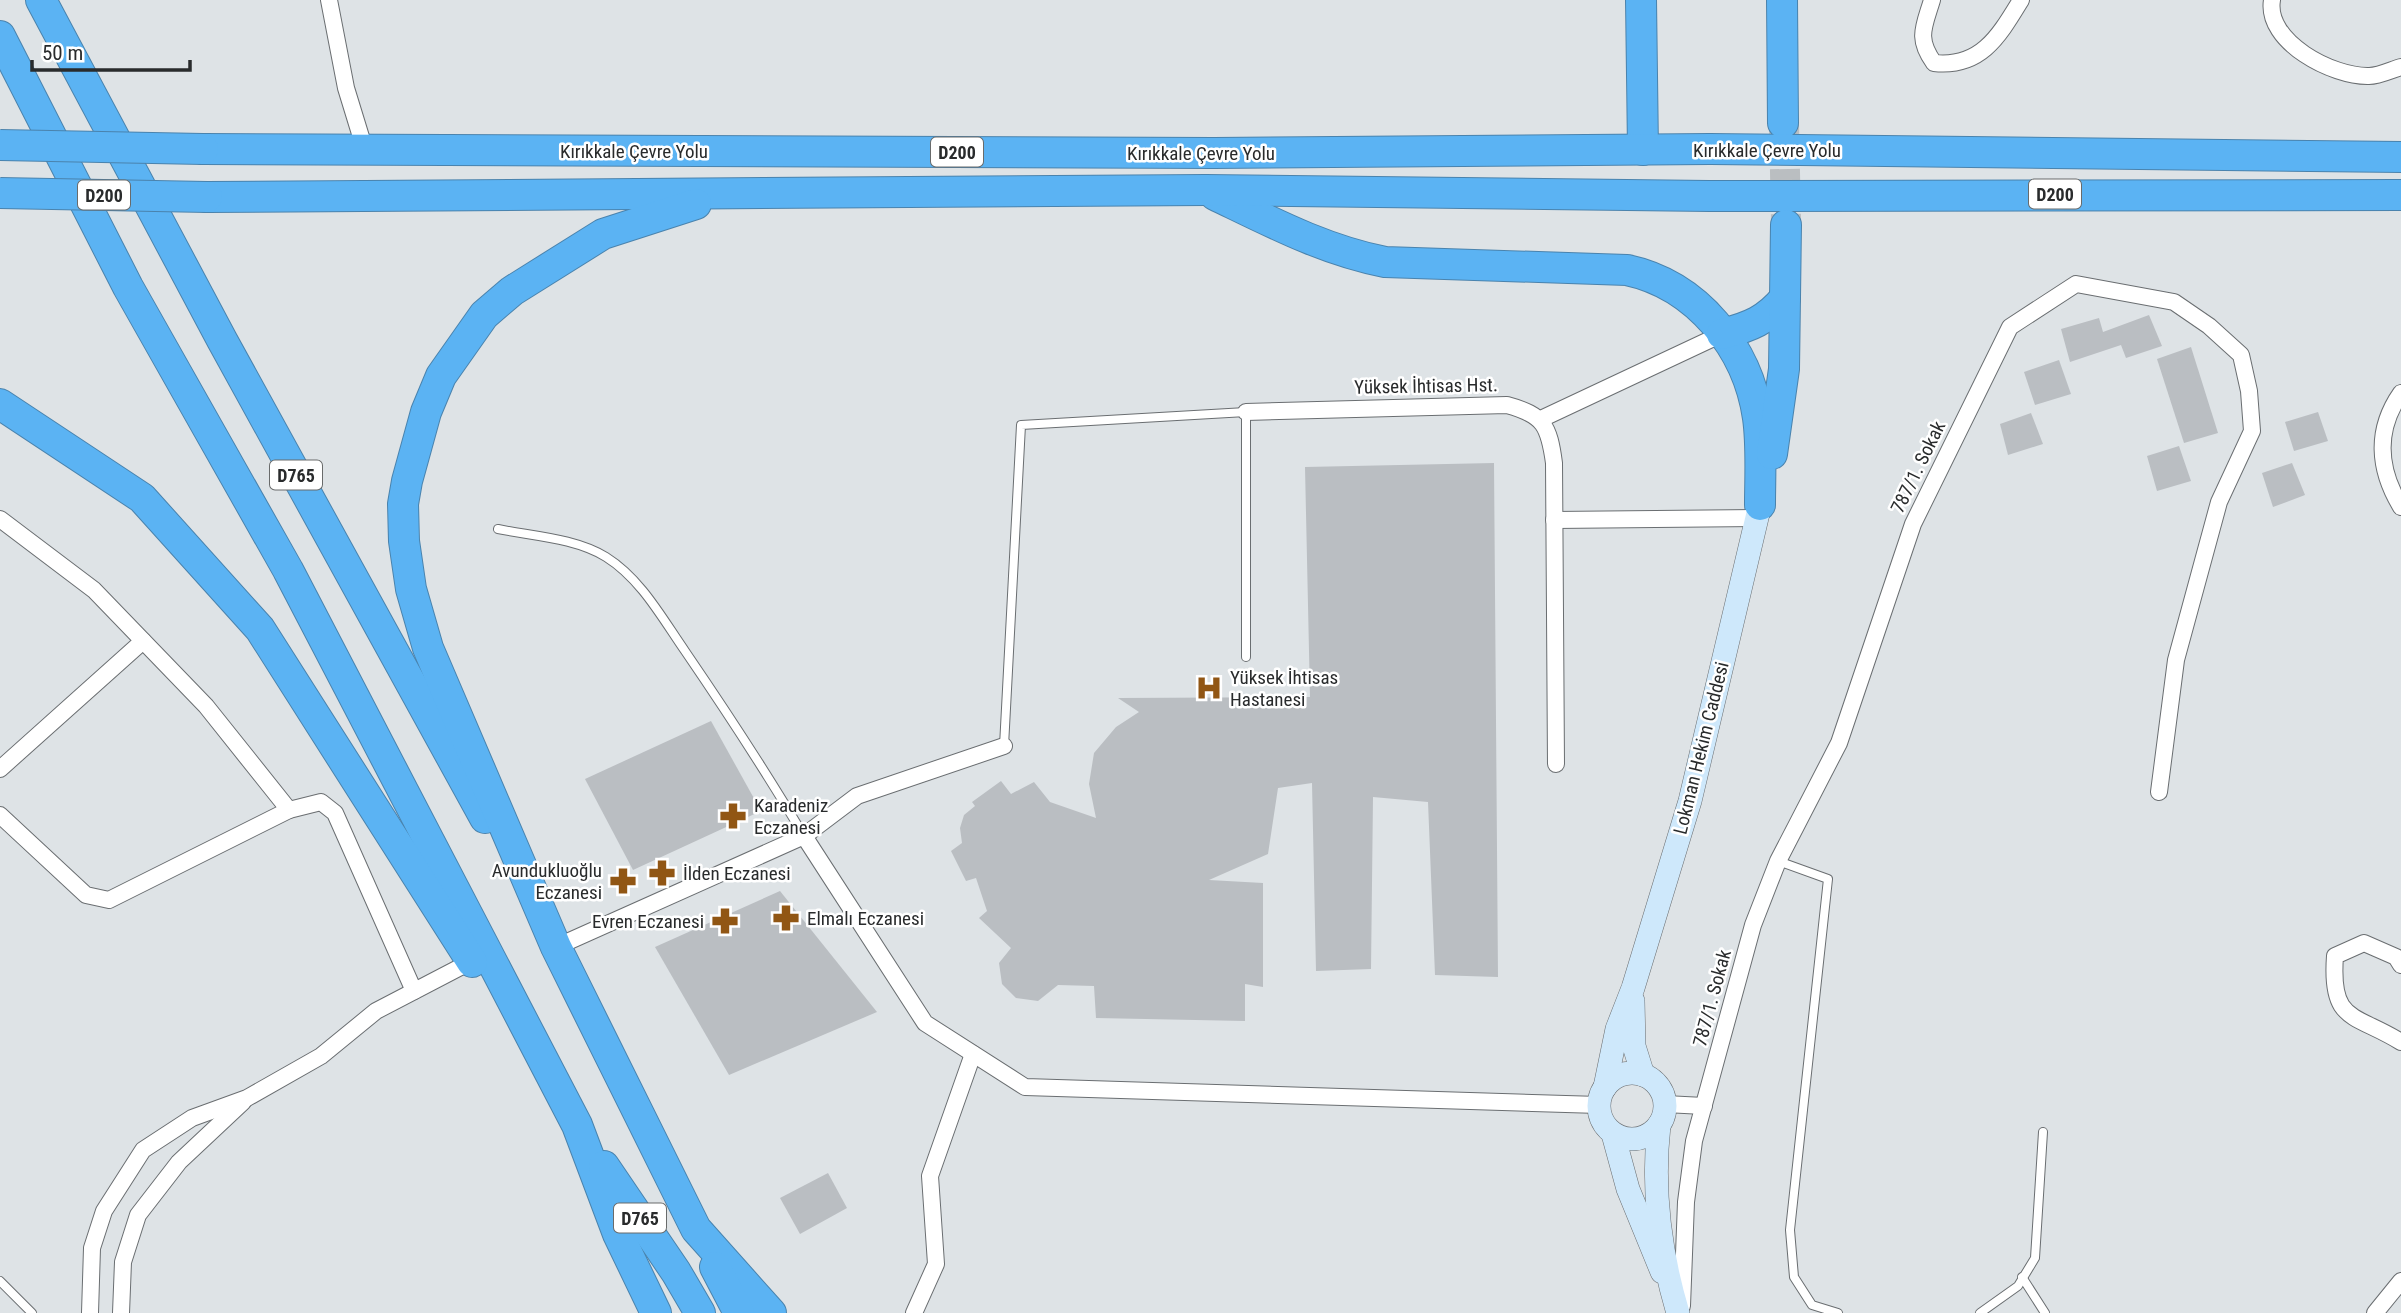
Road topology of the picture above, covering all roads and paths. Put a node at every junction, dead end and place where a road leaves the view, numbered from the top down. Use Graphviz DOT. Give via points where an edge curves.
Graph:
graph roads {
  1 [pos="41,0"];
  2 [pos="329,0"];
  3 [pos="1640,0"];
  4 [pos="1782,0"];
  5 [pos="1932,0"];
  6 [pos="2021,0"];
  7 [pos="2272,0"];
  8 [pos="0,36"];
  9 [pos="2401,67"];
  10 [pos="1783,123"];
  11 [pos="0,145"];
  12 [pos="365,150"];
  13 [pos="1643,150"];
  14 [pos="2401,157"];
  15 [pos="1206,190"];
  16 [pos="0,193"];
  17 [pos="734,194"];
  18 [pos="2401,195"];
  19 [pos="1786,225"];
  20 [pos="1785,298"];
  21 [pos="1722,334"];
  22 [pos="2401,393"];
  23 [pos="0,404"];
  24 [pos="1247,412"];
  25 [pos="1541,419"];
  26 [pos="2401,507"];
  27 [pos="1758,512"];
  28 [pos="0,519"];
  29 [pos="1554,520"];
  30 [pos="498,529"];
  31 [pos="143,641"];
  32 [pos="1246,657"];
  33 [pos="1004,747"];
  34 [pos="1556,764"];
  35 [pos="0,769"];
  36 [pos="2159,792"];
  37 [pos="289,810"];
  38 [pos="0,815"];
  39 [pos="804,836"];
  40 [pos="1778,861"];
  41 [pos="556,947"];
  42 [pos="472,961"];
  43 [pos="2401,965"];
  44 [pos="1633,988"];
  45 [pos="414,991"];
  46 [pos="2401,1042"];
  47 [pos="973,1054"];
  48 [pos="1643,1075"];
  49 [pos="1602,1096"];
  50 [pos="247,1098"];
  51 [pos="1704,1106"];
  52 [pos="1662,1114"];
  53 [pos="576,1125"];
  54 [pos="2043,1132"];
  55 [pos="1613,1134"];
  56 [pos="696,1229"];
  57 [pos="2022,1278"];
  58 [pos="0,1281"];
  59 [pos="2401,1282"];
  60 [pos="1677,1306"];
  61 [pos="32,1313"];
  62 [pos="90,1313"];
  63 [pos="121,1313"];
  64 [pos="656,1313"];
  65 [pos="699,1313"];
  66 [pos="739,1313"];
  67 [pos="771,1313"];
  68 [pos="914,1313"];
  69 [pos="1838,1313"];
  70 [pos="1980,1313"];
  71 [pos="2045,1313"];
  72 [pos="2375,1313"];
  1 -- 41 [label="highway, D765"];
  2 -- 12 [label="street" via="346,88"];
  3 -- 13 [label="highway"];
  4 -- 10 [label="highway"];
  5 -- 6 [label="street" via="1922,32 1923,48 1934,62 1952,65 1968,61 2001,33"];
  7 -- 9 [label="street" via="2271,9 2286,42 2331,68 2369,76"];
  8 -- 53 [label="highway" via="128,287 288,570"];
  11 -- 12 [label="highway, Kırıkkale Çevre Yolu / D200, bridge"];
  12 -- 13 [label="highway, Kırıkkale Çevre Yolu / D200"];
  13 -- 14 [label="highway, Kırıkkale Çevre Yolu / D200"];
  15 -- 17 [label="highway, Kırıkkale Çevre Yolu / D200"];
  15 -- 18 [label="highway, Kırıkkale Çevre Yolu / D200" via="1709,196"];
  15 -- 21 [label="highway" via="1329,248 1374,260 1599,267 1653,276 1679,289"];
  16 -- 17 [label="highway, Kırıkkale Çevre Yolu / D200, bridge" via="207,197"];
  17 -- 41 [label="highway" via="603,234 512,291 484,316 441,376 415,444 403,504 414,601 428,648"];
  19 -- 20 [label="highway"];
  20 -- 21 [label="highway" via="1771,315 1752,326"];
  20 -- 27 [label="highway" via="1782,398"];
  21 -- 25 [label="street"];
  21 -- 27 [label="highway" via="1739,355 1759,420"];
  22 -- 26 [label="street" via="2379,447 2388,485"];
  23 -- 42 [label="highway, D765" via="142,498 260,629"];
  24 -- 25 [label="street, Yüksek İhtisas Hst." via="1507,405"];
  24 -- 32 [label="lane"];
  24 -- 33 [label="lane" via="1021,425"];
  25 -- 29 [label="street" via="1551,440"];
  27 -- 29 [label="street"];
  27 -- 44 [label="street, Lokman Hekim Caddesi" via="1689,801"];
  28 -- 31 [label="street" via="94,590"];
  29 -- 34 [label="street"];
  30 -- 39 [label="lane" via="571,543 604,556 625,571 732,720"];
  31 -- 35 [label="street"];
  31 -- 37 [label="street" via="206,706"];
  33 -- 39 [label="street" via="857,796"];
  36 -- 40 [label="street, 787/1. Sokak" via="2176,660 2219,502 2252,431 2249,391 2241,355 2174,302 2076,284 2010,327 1913,524 1839,743"];
  37 -- 38 [label="street" via="109,900 86,895"];
  37 -- 45 [label="street" via="321,802 335,813"];
  39 -- 41 [label="street"];
  39 -- 47 [label="street" via="925,1024"];
  40 -- 51 [label="street, 787/1. Sokak" via="1754,925"];
  40 -- 69 [label="lane" via="1828,879 1790,1230 1794,1277 1812,1305"];
  41 -- 56 [label="highway"];
  42 -- 45 [label="street"];
  42 -- 53 [label="highway, D765"];
  43 -- 46 [label="street" via="2396,957 2364,943 2335,956 2333,980 2337,1001 2354,1020"];
  44 -- 48 [label="street" via="1634,1046"];
  44 -- 49 [label="street" via="1617,1029"];
  45 -- 50 [label="street" via="376,1011 321,1056"];
  47 -- 49 [label="street" via="1025,1087"];
  47 -- 68 [label="street" via="930,1176 936,1264"];
  48 -- 49 [label="street" via="1621,1075"];
  48 -- 52 [label="street" via="1660,1089"];
  49 -- 55 [label="street" via="1605,1125"];
  50 -- 62 [label="street" via="192,1118 144,1150 104,1211 92,1248"];
  50 -- 63 [label="street" via="179,1162 138,1216 123,1262"];
  51 -- 52 [label="street"];
  51 -- 60 [label="street, 787/1. Sokak" via="1694,1141"];
  52 -- 55 [label="street" via="1646,1137 1635,1140"];
  52 -- 60 [label="street" via="1655,1163 1658,1207"];
  53 -- 64 [label="highway" via="618,1234"];
  53 -- 65 [label="highway, D765"];
  54 -- 57 [label="lane" via="2035,1258"];
  55 -- 60 [label="street" via="1648,1245"];
  56 -- 66 [label="highway"];
  56 -- 67 [label="highway"];
  57 -- 70 [label="lane" via="2018,1286"];
  57 -- 71 [label="lane"];
  58 -- 61 [label="lane"];
  59 -- 72 [label="street"];
}
